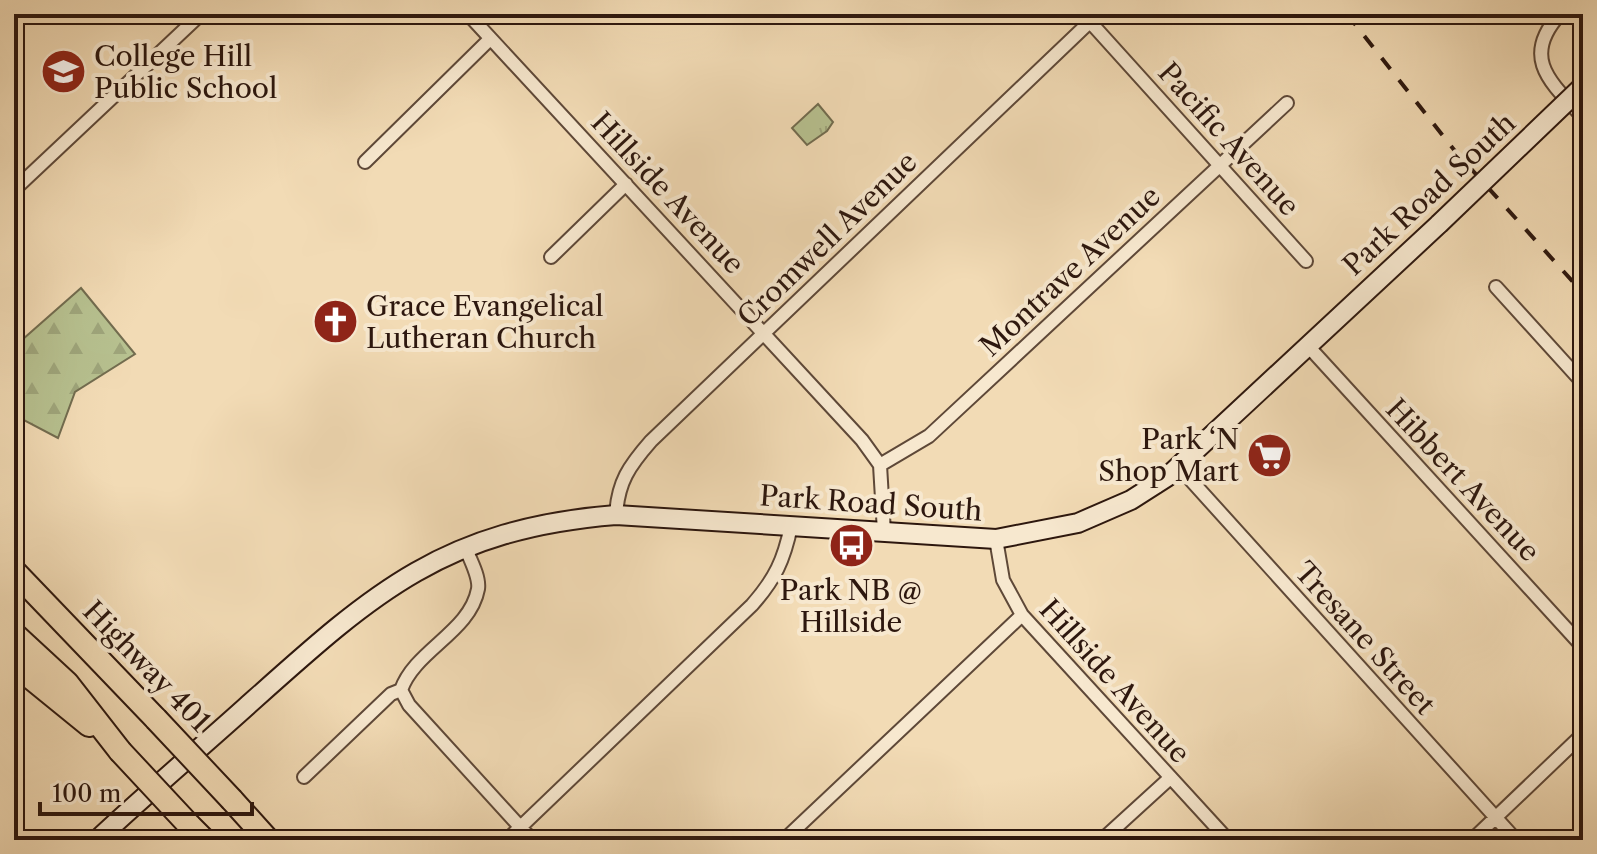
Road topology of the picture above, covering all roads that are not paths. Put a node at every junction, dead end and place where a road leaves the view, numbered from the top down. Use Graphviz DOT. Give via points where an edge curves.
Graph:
graph roads {
  1 [pos="201,14"];
  2 [pos="468,14"];
  3 [pos="1560,14"];
  4 [pos="1091,16"];
  5 [pos="490,39"];
  6 [pos="1583,86"];
  7 [pos="1287,103"];
  8 [pos="1583,117"];
  9 [pos="365,162"];
  10 [pos="1220,162"];
  11 [pos="626,184"];
  12 [pos="14,190"];
  13 [pos="551,257"];
  14 [pos="1306,261"];
  15 [pos="1496,287"];
  16 [pos="765,331"];
  17 [pos="1308,346"];
  18 [pos="1583,383"];
  19 [pos="880,465"];
  20 [pos="1179,467"];
  21 [pos="616,515"];
  22 [pos="791,526"];
  23 [pos="884,532"];
  24 [pos="996,539"];
  25 [pos="465,547"];
  26 [pos="15,571"];
  27 [pos="1022,615"];
  28 [pos="14,634"];
  29 [pos="1583,647"];
  30 [pos="14,664"];
  31 [pos="401,690"];
  32 [pos="1583,734"];
  33 [pos="120,751"];
  34 [pos="304,777"];
  35 [pos="1170,778"];
  36 [pos="1495,817"];
  37 [pos="521,827"];
  38 [pos="196,832"];
  39 [pos="793,837"];
  40 [pos="97,840"];
  41 [pos="268,840"];
  42 [pos="507,840"];
  43 [pos="532,840"];
  44 [pos="1102,840"];
  45 [pos="1228,840"];
  46 [pos="1472,840"];
  47 [pos="1516,840"];
  1 -- 12 [label="street"];
  2 -- 5 [label="street, Hillside Avenue"];
  3 -- 8 [label="street" via="1541,47 1541,61 1552,84"];
  4 -- 10 [label="street, Pacific Avenue"];
  4 -- 16 [label="street, Cromwell Avenue"];
  5 -- 9 [label="street"];
  5 -- 11 [label="street, Hillside Avenue"];
  6 -- 17 [label="main road, Park Road South, bridge"];
  7 -- 10 [label="street, Montrave Avenue"];
  10 -- 14 [label="street, Pacific Avenue"];
  10 -- 19 [label="street, Montrave Avenue" via="929,436"];
  11 -- 13 [label="street"];
  11 -- 16 [label="street, Hillside Avenue"];
  15 -- 18 [label="street"];
  16 -- 19 [label="street, Hillside Avenue"];
  16 -- 21 [label="street, Cromwell Avenue" via="626,470 617,492"];
  17 -- 20 [label="main road, Park Road South"];
  17 -- 29 [label="street, Hibbert Avenue"];
  19 -- 23 [label="street"];
  20 -- 24 [label="main road, Park Road South" via="1099,515 1044,532"];
  20 -- 36 [label="street, Tresane Street"];
  21 -- 22 [label="main road, Park Road South"];
  21 -- 25 [label="main road, Park Road South" via="547,523"];
  22 -- 23 [label="main road, Park Road South"];
  22 -- 37 [label="street" via="780,570 752,605"];
  23 -- 24 [label="main road, Park Road South"];
  24 -- 27 [label="street, Hillside Avenue" via="1003,580"];
  25 -- 31 [label="street" via="479,587 470,610 406,675"];
  25 -- 40 [label="main road, Park Road South" via="410,573 352,613"];
  26 -- 41 [label="highway, Highway 401, bridge"];
  27 -- 35 [label="street, Hillside Avenue"];
  27 -- 39 [label="street"];
  28 -- 33 [label="highway" via="67,683"];
  30 -- 33 [label="highway"];
  31 -- 34 [label="street"];
  31 -- 37 [label="street"];
  32 -- 36 [label="street"];
  33 -- 38 [label="highway, bridge"];
  35 -- 44 [label="street"];
  35 -- 45 [label="street, Hillside Avenue"];
  36 -- 46 [label="street"];
  36 -- 47 [label="street, Tresane Street"];
  37 -- 42 [label="street"];
  37 -- 43 [label="street"];
}
